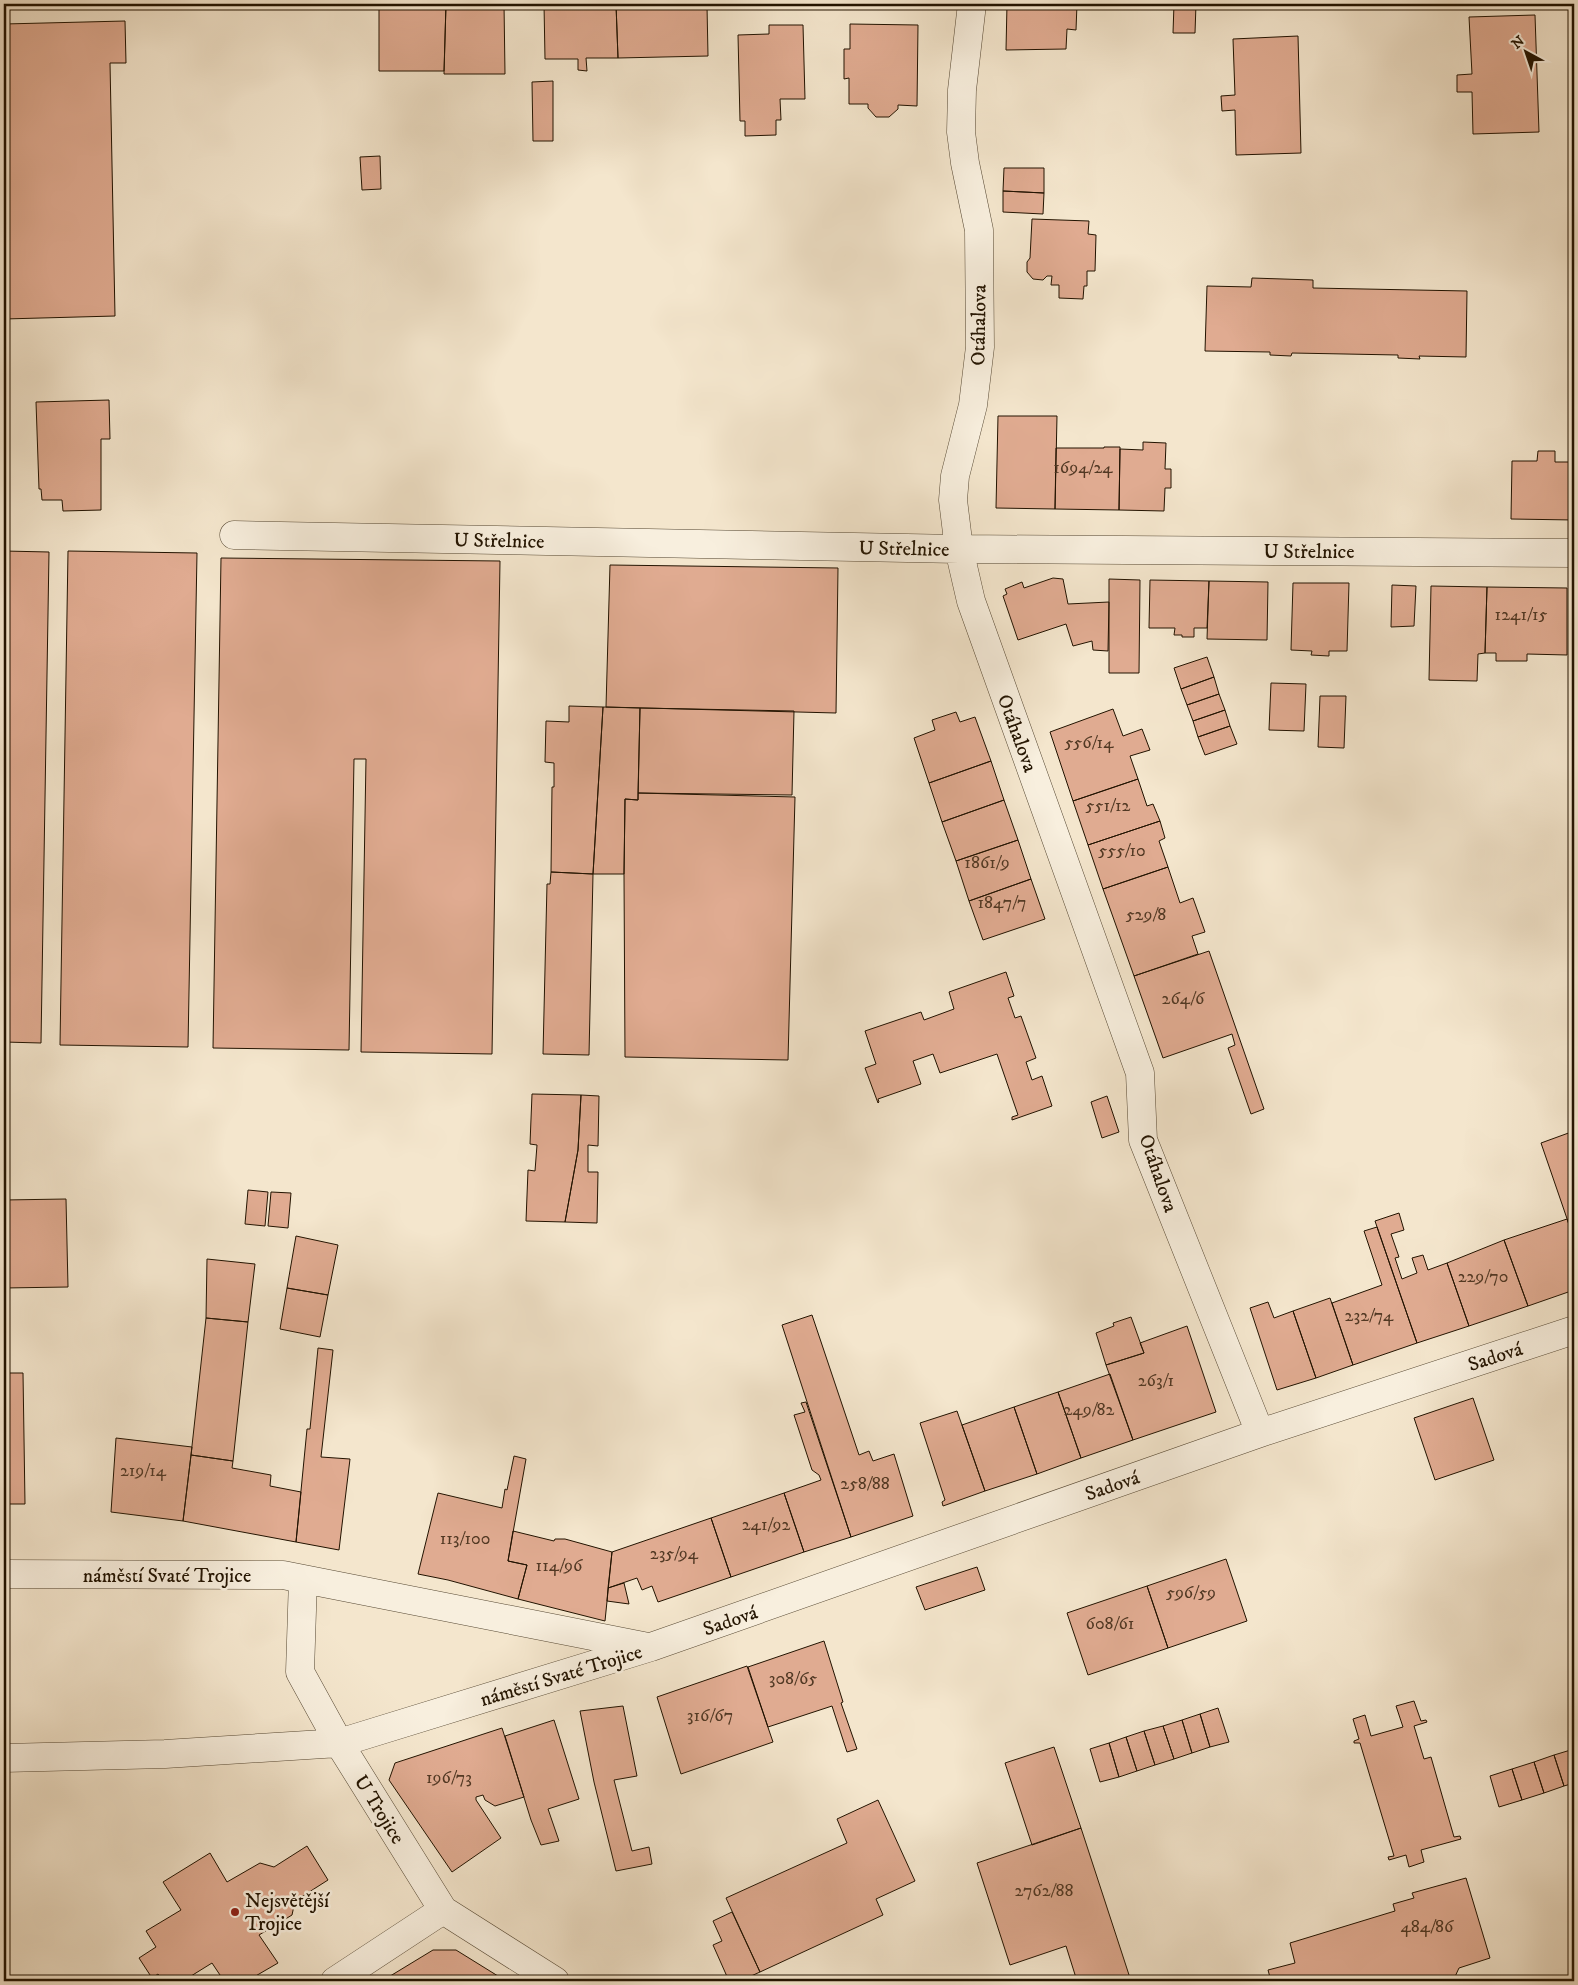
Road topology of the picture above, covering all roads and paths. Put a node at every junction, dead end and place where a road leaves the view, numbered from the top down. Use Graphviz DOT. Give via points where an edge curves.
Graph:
graph roads {
  1 [pos="972,4"];
  2 [pos="234,535"];
  3 [pos="959,549"];
  4 [pos="1574,553"];
  5 [pos="1574,1330"];
  6 [pos="1260,1433"];
  7 [pos="4,1574"];
  8 [pos="303,1579"];
  9 [pos="652,1647"];
  10 [pos="339,1743"];
  11 [pos="4,1758"];
  12 [pos="443,1910"];
  13 [pos="335,1981"];
  14 [pos="555,1981"];
  1 -- 3 [label="street, Otáhalova" via="962,90 961,132 979,230 980,347 973,405 955,476 953,500"];
  2 -- 3 [label="street, U Střelnice"];
  3 -- 4 [label="street, U Střelnice"];
  3 -- 6 [label="street, Otáhalova" via="971,601 1140,1073 1143,1140"];
  5 -- 6 [label="street, Sadová"];
  6 -- 9 [label="street, Sadová"];
  7 -- 8 [label="street, náměstí Svaté Trojice" via="283,1575"];
  8 -- 9 [label="street, náměstí Svaté Trojice"];
  8 -- 10 [label="street, U Trojice" via="300,1672"];
  9 -- 10 [label="street, náměstí Svaté Trojice"];
  10 -- 11 [label="street, náměstí Svaté Trojice" via="165,1754"];
  10 -- 12 [label="street, U Trojice"];
  12 -- 13 [label="street"];
  12 -- 14 [label="street, U Trojice"];
}
